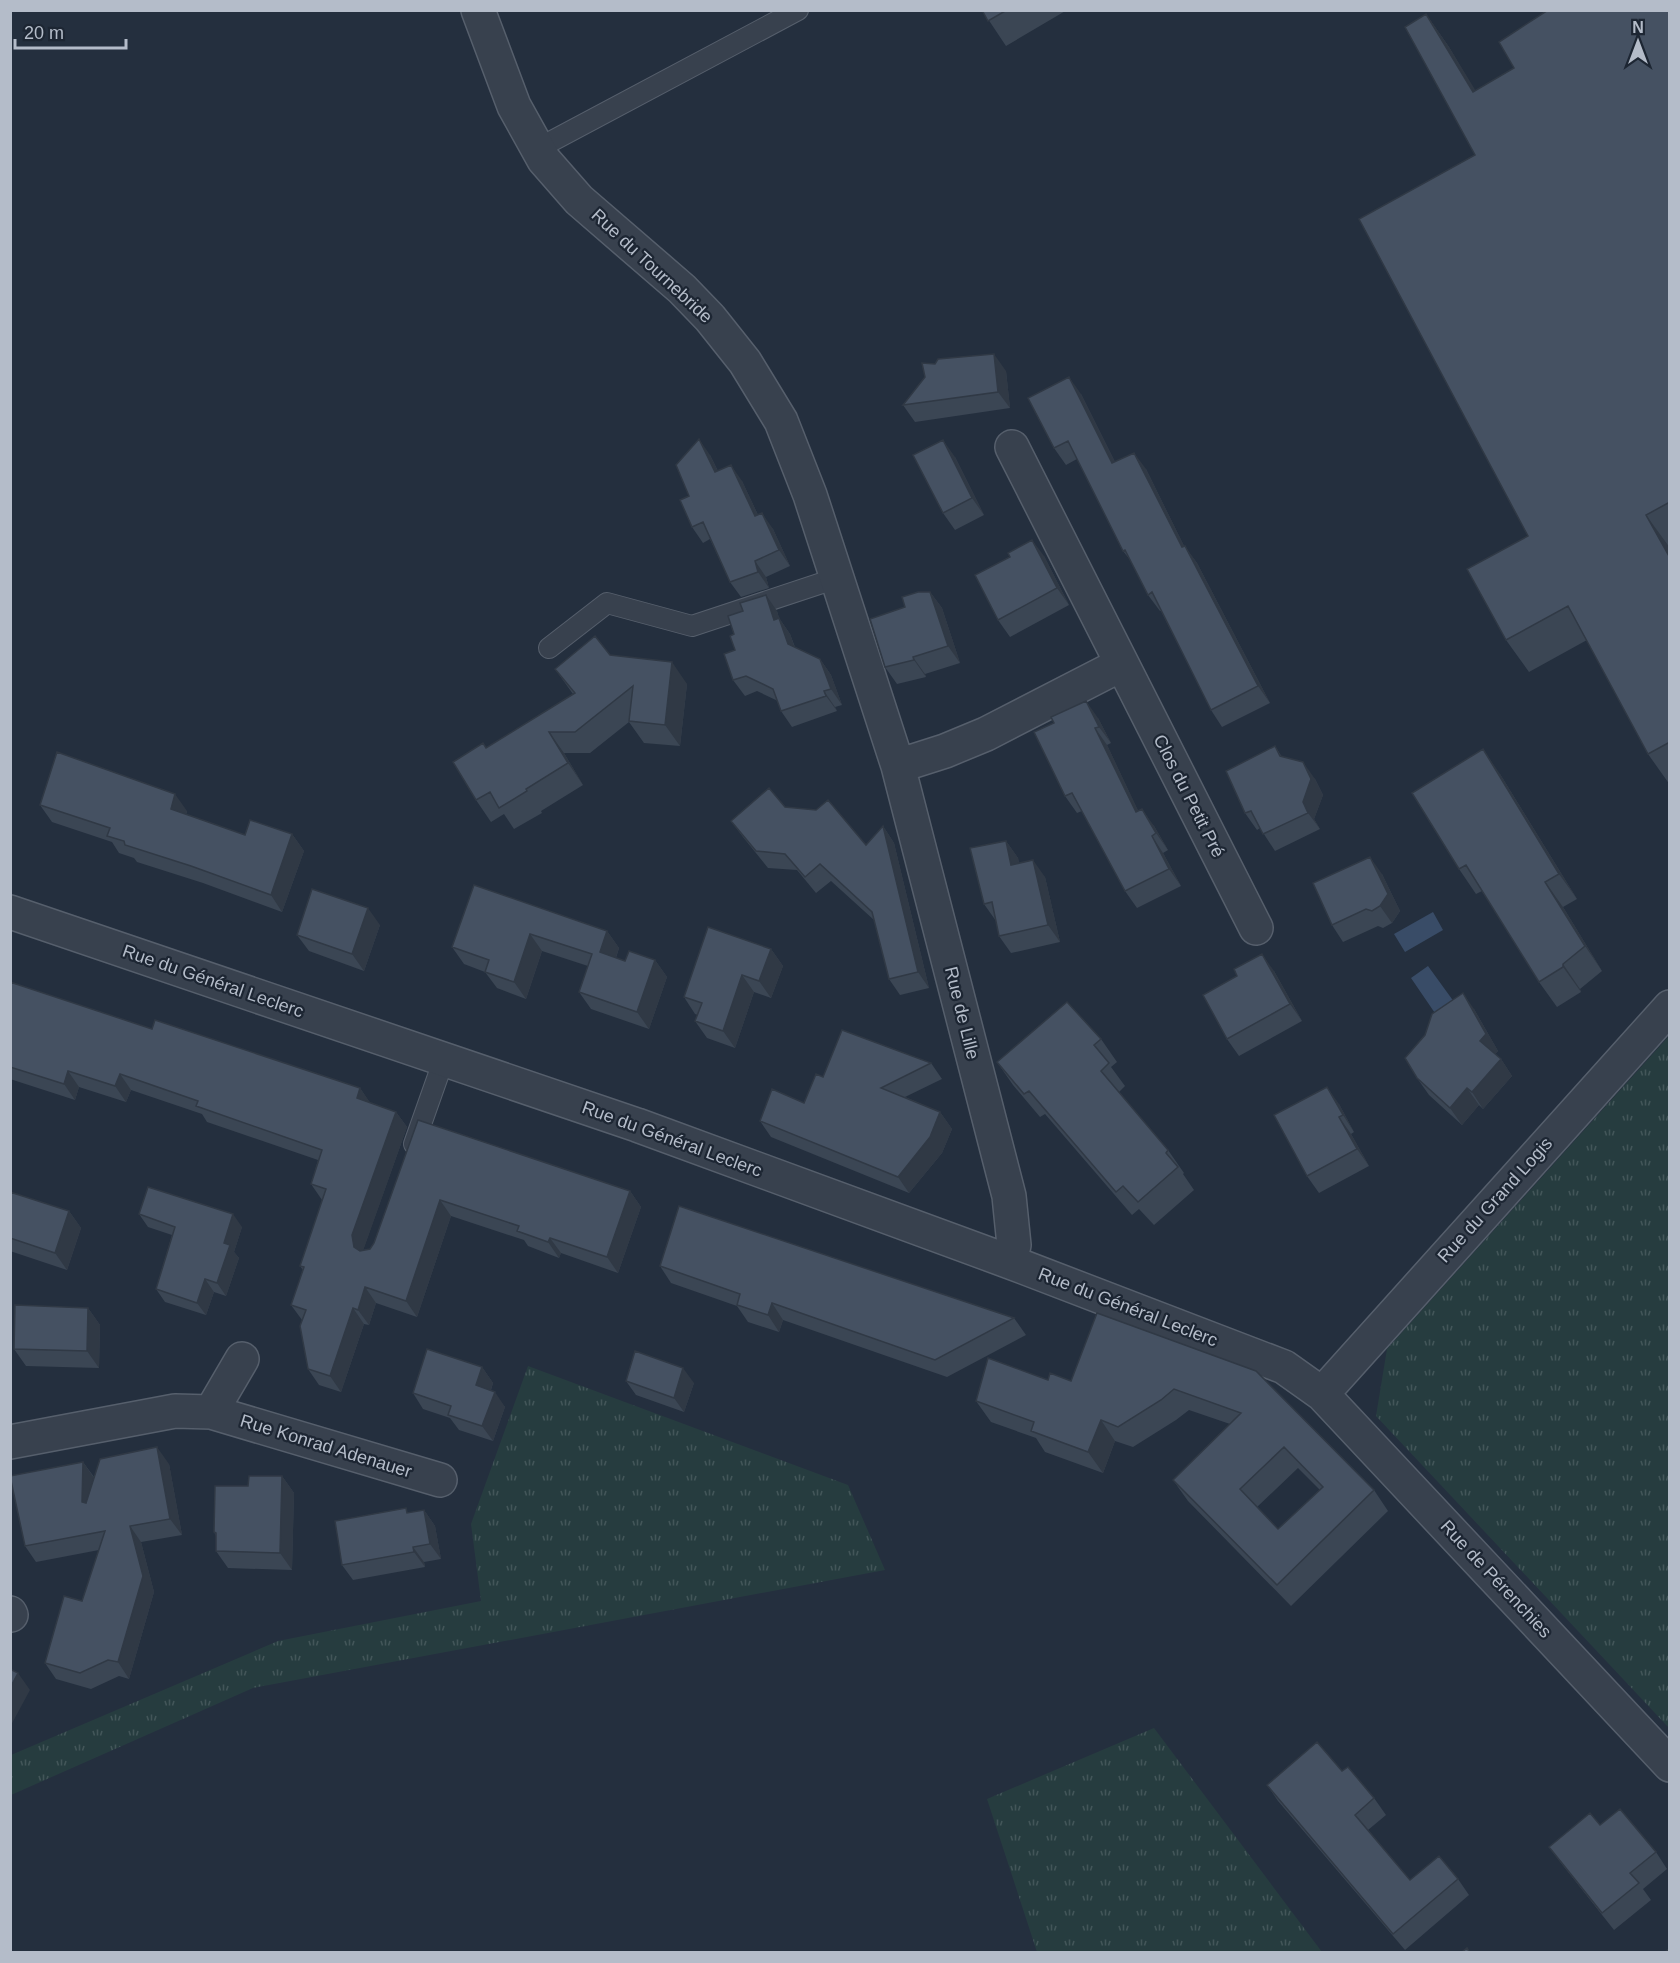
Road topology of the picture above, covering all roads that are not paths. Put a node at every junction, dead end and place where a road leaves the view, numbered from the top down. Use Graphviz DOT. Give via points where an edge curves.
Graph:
graph roads {
  1 [pos="478,10"];
  2 [pos="798,10"];
  3 [pos="537,149"];
  4 [pos="1012,447"];
  5 [pos="837,578"];
  6 [pos="549,648"];
  7 [pos="1122,664"];
  8 [pos="898,766"];
  9 [pos="10,912"];
  10 [pos="1256,928"];
  11 [pos="1670,1007"];
  12 [pos="444,1059"];
  13 [pos="409,1157"];
  14 [pos="1010,1262"];
  15 [pos="242,1359"];
  16 [pos="1322,1394"];
  17 [pos="212,1412"];
  18 [pos="10,1442"];
  19 [pos="440,1480"];
  20 [pos="1670,1765"];
  1 -- 3 [label="street, Rue du Tournebride" via="514,106"];
  2 -- 3 [label="lane"];
  3 -- 5 [label="street, Rue du Tournebride" via="579,200 682,289 745,362 781,421"];
  4 -- 7 [label="street, Clos du Petit Pré"];
  5 -- 6 [label="lane" via="692,626 607,603"];
  5 -- 8 [label="street, Rue du Tournebride"];
  7 -- 8 [label="street" via="986,734"];
  7 -- 10 [label="street, Clos du Petit Pré"];
  8 -- 14 [label="street, Rue de Lille" via="1009,1196 1014,1245"];
  9 -- 12 [label="street, Rue du Général Leclerc"];
  11 -- 16 [label="street, Rue du Grand Logis"];
  12 -- 13 [label="lane"];
  12 -- 14 [label="street, Rue du Général Leclerc" via="637,1125"];
  14 -- 16 [label="street, Rue du Général Leclerc" via="1260,1356"];
  15 -- 17 [label="street, Rue Konrad Adenauer"];
  16 -- 20 [label="street, Rue de Pérenchies"];
  17 -- 18 [label="street, Rue Konrad Adenauer" via="175,1411"];
  17 -- 19 [label="street, Rue Konrad Adenauer"];
}
